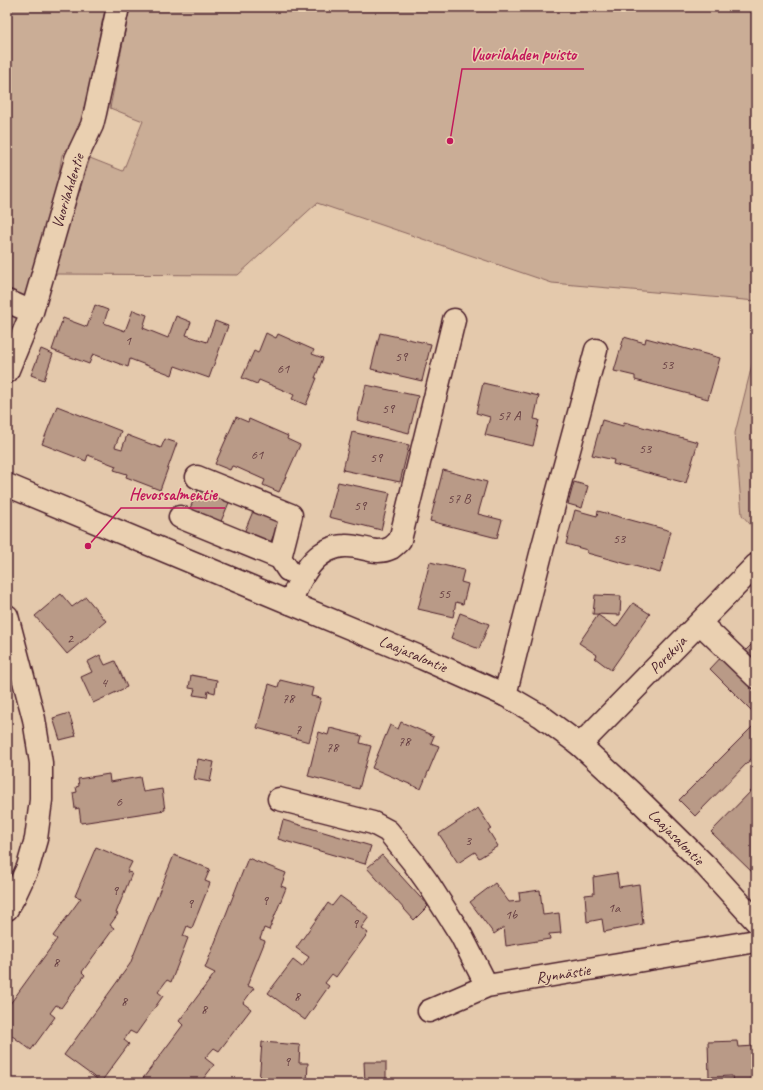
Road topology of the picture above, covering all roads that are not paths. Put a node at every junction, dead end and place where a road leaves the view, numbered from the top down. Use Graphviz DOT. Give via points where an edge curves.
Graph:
graph roads {
  1 [pos="118,7"];
  2 [pos="7,301"];
  3 [pos="32,312"];
  4 [pos="454,320"];
  5 [pos="596,350"];
  6 [pos="7,372"];
  7 [pos="197,477"];
  8 [pos="7,485"];
  9 [pos="180,517"];
  10 [pos="280,558"];
  11 [pos="756,565"];
  12 [pos="294,594"];
  13 [pos="7,616"];
  14 [pos="700,623"];
  15 [pos="756,677"];
  16 [pos="505,695"];
  17 [pos="580,746"];
  18 [pos="279,799"];
  19 [pos="7,909"];
  20 [pos="756,921"];
  21 [pos="756,941"];
  22 [pos="487,986"];
  23 [pos="429,1011"];
  1 -- 3 [label="street, Vuorilahdentie" via="92,125 76,159"];
  2 -- 3 [label="street"];
  3 -- 6 [label="street, Vuorilahdentie"];
  4 -- 12 [label="street" via="400,540 392,548 377,552 359,547 333,548 308,566"];
  5 -- 16 [label="street"];
  7 -- 10 [label="street" via="290,515"];
  8 -- 12 [label="street, Laajasalontie"];
  9 -- 10 [label="street"];
  10 -- 12 [label="street"];
  11 -- 14 [label="street, Porekuja"];
  12 -- 16 [label="street, Laajasalontie" via="422,658"];
  13 -- 19 [label="street" via="34,719 41,792 36,839 28,867"];
  14 -- 15 [label="street"];
  14 -- 17 [label="street, Porekuja"];
  16 -- 17 [label="street, Laajasalontie" via="541,716"];
  17 -- 20 [label="street, Laajasalontie" via="705,865"];
  18 -- 22 [label="street" via="373,823 388,831 428,882 461,935"];
  21 -- 22 [label="street, Rynnästie"];
  22 -- 23 [label="street, Rynnästie"];
}
